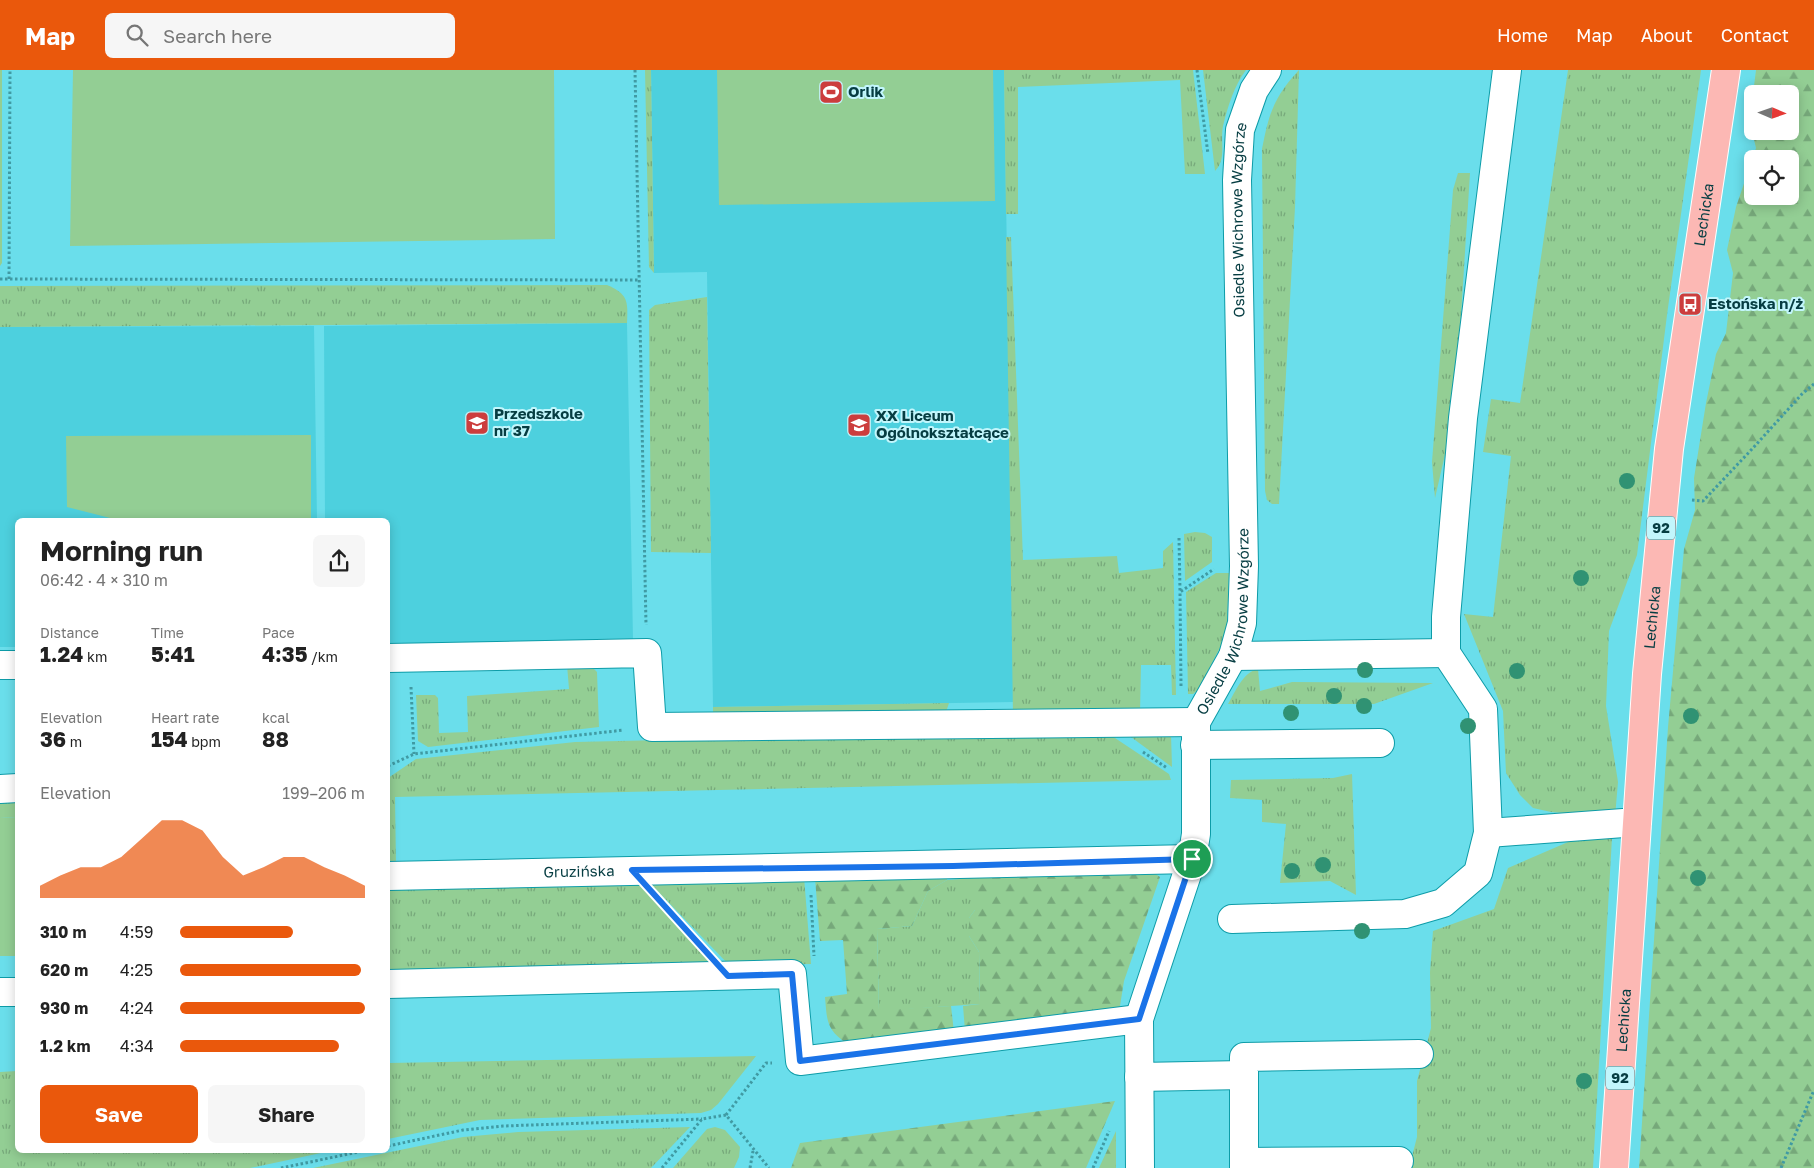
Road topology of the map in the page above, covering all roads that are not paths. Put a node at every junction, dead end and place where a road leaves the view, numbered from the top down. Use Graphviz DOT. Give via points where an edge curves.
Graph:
graph roads {
  1 [pos="1267,70"];
  2 [pos="1507,70"];
  3 [pos="1726,70"];
  4 [pos="1446,653"];
  5 [pos="1233,656"];
  6 [pos="399,658"];
  7 [pos="15,665"];
  8 [pos="0,666"];
  9 [pos="1196,733"];
  10 [pos="1380,743"];
  11 [pos="15,788"];
  12 [pos="0,789"];
  13 [pos="1637,822"];
  14 [pos="1488,833"];
  15 [pos="1192,859"];
  16 [pos="390,876"];
  17 [pos="1232,919"];
  18 [pos="390,984"];
  19 [pos="0,992"];
  20 [pos="15,992"];
  21 [pos="1139,1019"];
  22 [pos="1419,1054"];
  23 [pos="1244,1075"];
  24 [pos="1139,1077"];
  25 [pos="1399,1161"];
  26 [pos="1244,1165"];
  27 [pos="1140,1168"];
  28 [pos="1614,1168"];
  1 -- 5 [label="street, Osiedle Wichrowe Wzgórze" via="1254,90 1240,130 1237,180 1244,566 1242,623"];
  2 -- 4 [label="street" via="1463,418 1446,617"];
  3 -- 13 [label="main road, Lechicka / 92" via="1670,440 1647,674"];
  4 -- 5 [label="street"];
  4 -- 14 [label="street" via="1483,708"];
  5 -- 9 [label="street, Osiedle Wichrowe Wzgórze"];
  6 -- 9 [label="street" via="647,653 652,727"];
  7 -- 8 [label="street"];
  9 -- 10 [label="street"];
  9 -- 15 [label="street, Osiedle Wichrowe Wzgórze" via="1196,834"];
  11 -- 12 [label="street"];
  13 -- 14 [label="street"];
  13 -- 28 [label="main road, Lechicka / 92"];
  14 -- 17 [label="street" via="1478,873 1443,903 1405,914"];
  15 -- 16 [label="street, Gruzińska"];
  15 -- 21 [label="street, Osiedle Wichrowe Wzgórze"];
  18 -- 21 [label="street" via="792,974 800,1061"];
  19 -- 20 [label="street"];
  21 -- 24 [label="street, Osiedle Wichrowe Wzgórze"];
  22 -- 23 [label="street" via="1244,1056"];
  23 -- 24 [label="street"];
  23 -- 26 [label="street"];
  24 -- 27 [label="street, Osiedle Wichrowe Wzgórze"];
  25 -- 26 [label="street"];
}
